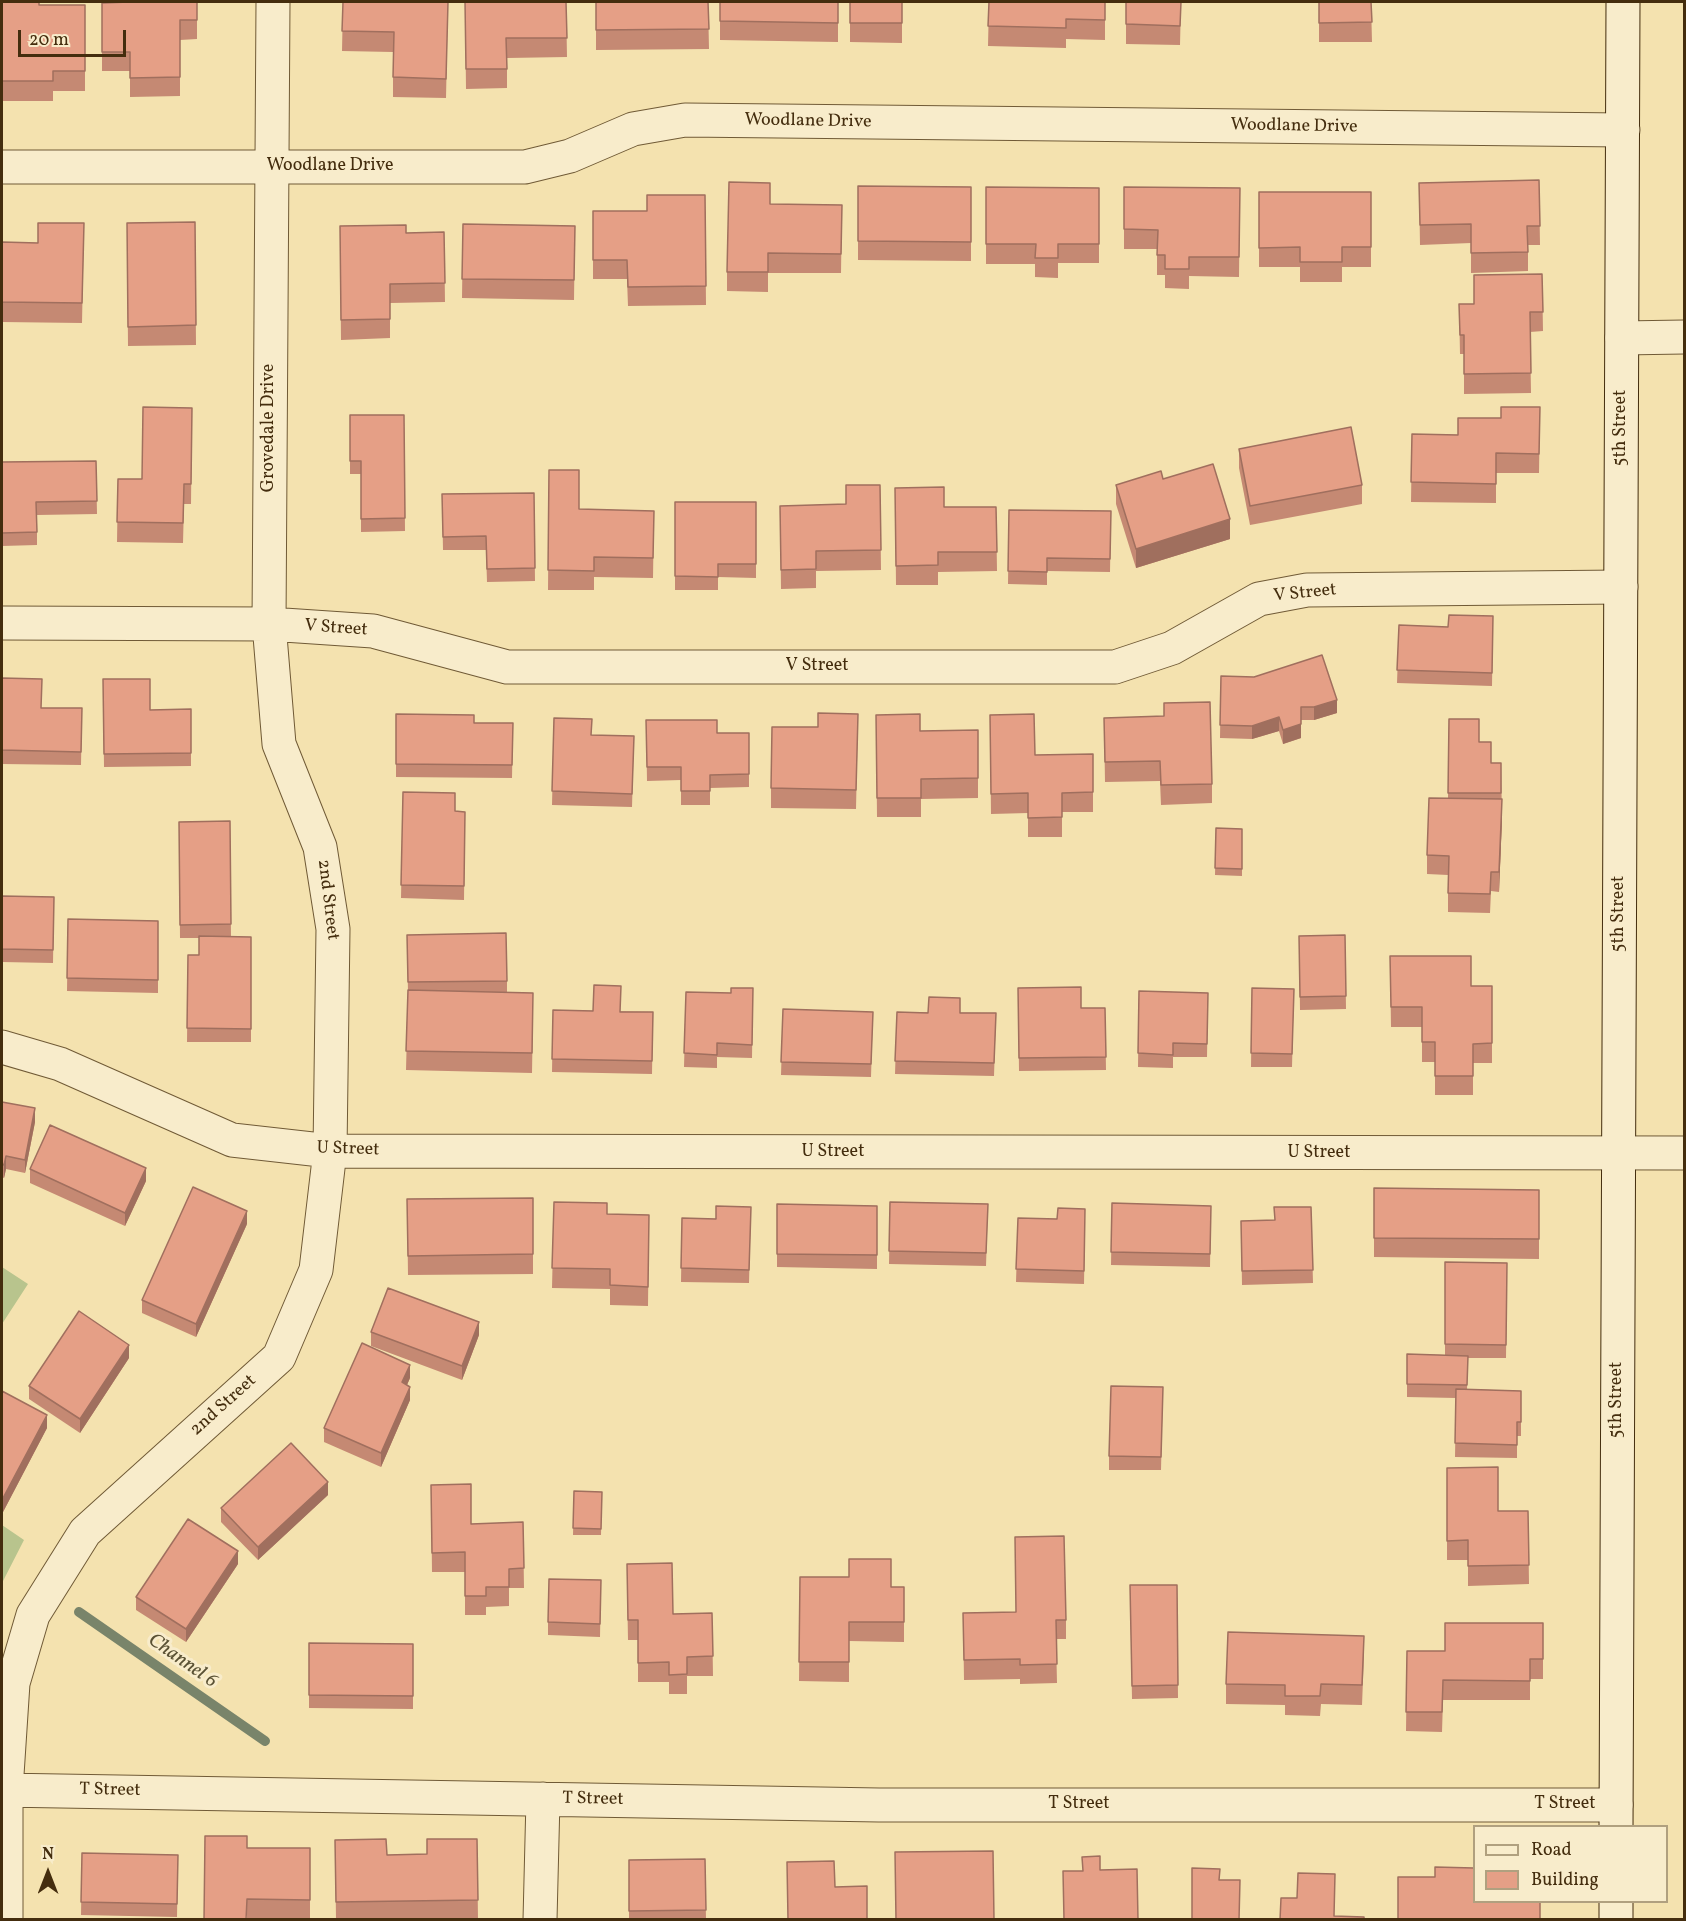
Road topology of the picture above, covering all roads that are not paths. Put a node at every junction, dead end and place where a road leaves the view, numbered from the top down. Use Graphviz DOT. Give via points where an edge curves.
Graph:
graph roads {
  1 [pos="273,2"];
  2 [pos="1623,2"];
  3 [pos="1623,130"];
  4 [pos="2,167"];
  5 [pos="272,167"];
  6 [pos="1684,337"];
  7 [pos="1622,338"];
  8 [pos="1621,587"];
  9 [pos="2,623"];
  10 [pos="269,624"];
  11 [pos="320,847"];
  12 [pos="2,1047"];
  13 [pos="330,1152"];
  14 [pos="1684,1152"];
  15 [pos="1619,1154"];
  16 [pos="4,1790"];
  17 [pos="543,1799"];
  18 [pos="1616,1816"];
  19 [pos="1616,1903"];
  20 [pos="6,1920"];
  21 [pos="540,1920"];
  22 [pos="1616,1920"];
  1 -- 5 [label="street, Grovedale Drive"];
  2 -- 3 [label="street, 5th Street"];
  3 -- 5 [label="street, Woodlane Drive" via="685,120 633,129 570,156 525,167"];
  3 -- 7 [label="street, 5th Street"];
  4 -- 5 [label="street, Woodlane Drive"];
  5 -- 10 [label="street, Grovedale Drive"];
  6 -- 7 [label="street"];
  7 -- 8 [label="street, 5th Street"];
  8 -- 10 [label="street, V Street" via="1306,590 1259,599 1172,648 1115,667 507,667 373,632"];
  8 -- 15 [label="street, 5th Street"];
  9 -- 10 [label="street, V Street"];
  10 -- 11 [label="street, Grovedale Drive" via="279,744"];
  11 -- 13 [label="street, 2nd Street" via="333,929"];
  12 -- 13 [label="street, U Street" via="60,1064 232,1140"];
  13 -- 15 [label="street, U Street"];
  13 -- 16 [label="street, 2nd Street" via="316,1270 279,1357 85,1532 33,1615 13,1683"];
  14 -- 15 [label="street, U Street"];
  15 -- 18 [label="street, 5th Street"];
  16 -- 17 [label="street, T Street"];
  16 -- 20 [label="street, 2nd Street"];
  17 -- 18 [label="street, T Street"];
  17 -- 21 [label="street, T Street"];
  19 -- 22 [label="street"];
}
